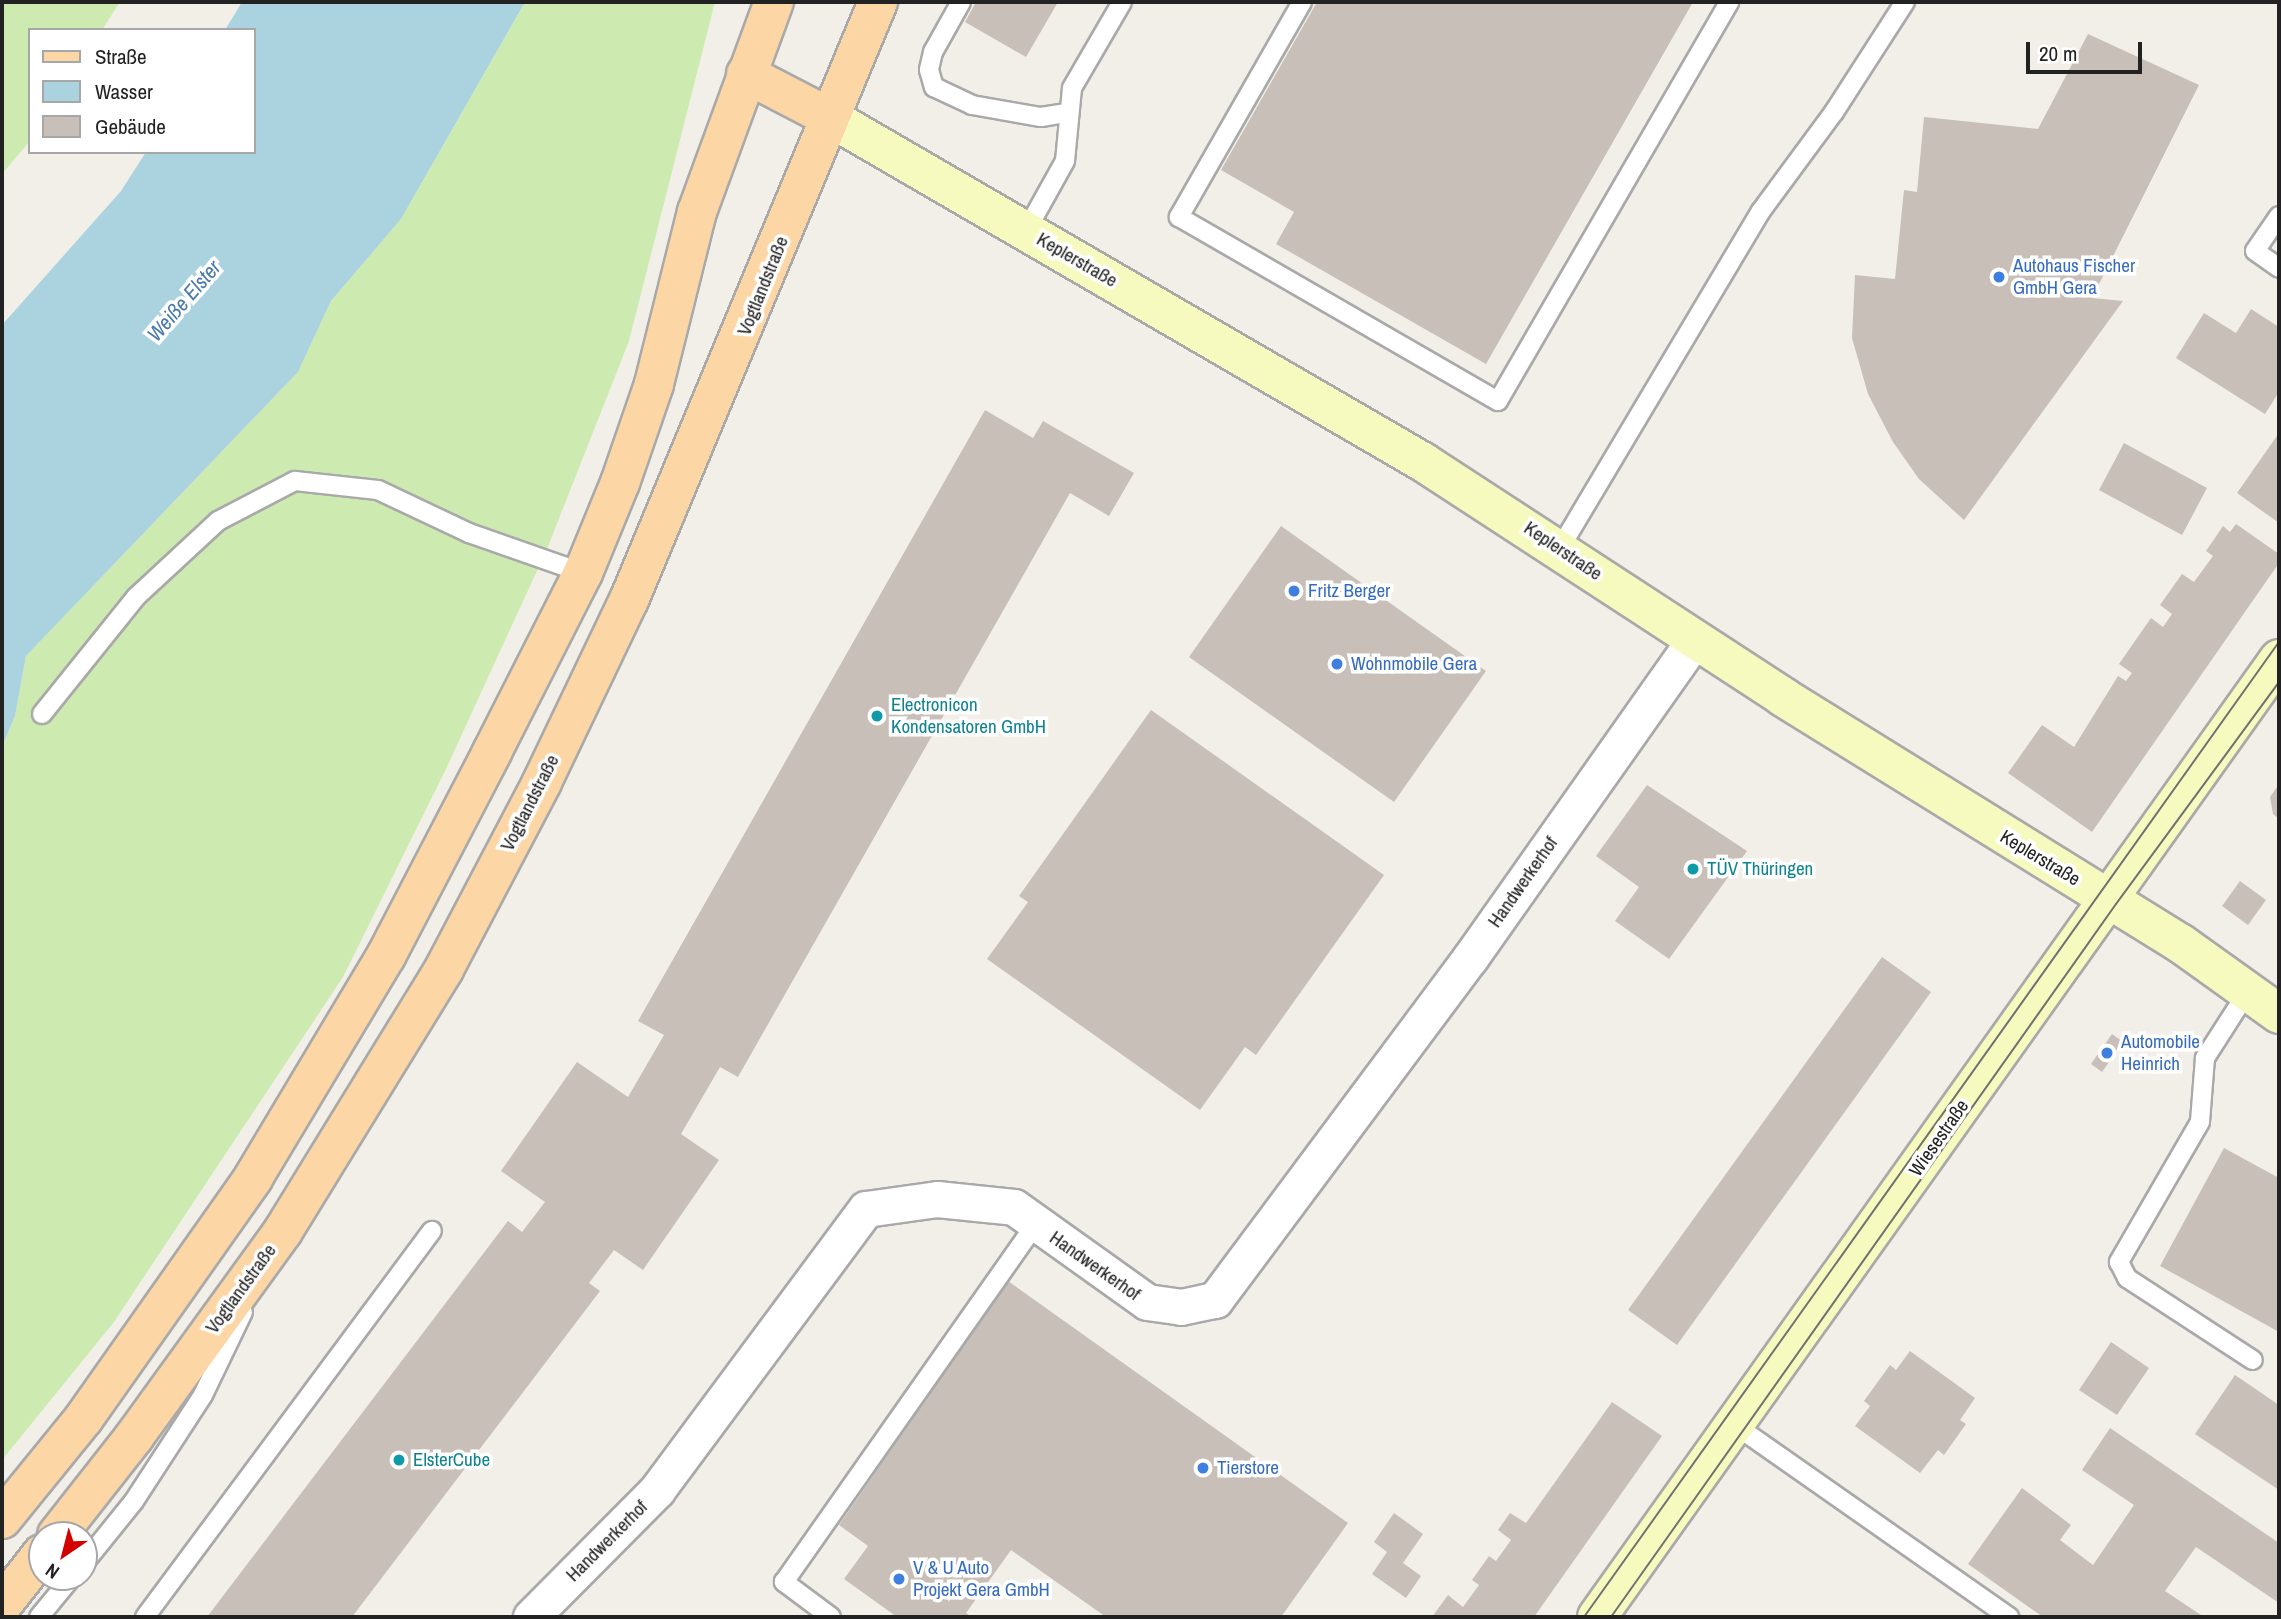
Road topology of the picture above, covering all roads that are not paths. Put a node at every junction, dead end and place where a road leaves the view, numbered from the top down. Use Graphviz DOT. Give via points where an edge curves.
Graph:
graph roads {
  1 [pos="774,2"];
  2 [pos="878,2"];
  3 [pos="961,2"];
  4 [pos="1122,2"];
  5 [pos="1302,2"];
  6 [pos="1729,2"];
  7 [pos="1905,2"];
  8 [pos="746,74"];
  9 [pos="1067,113"];
  10 [pos="829,117"];
  11 [pos="2279,215"];
  12 [pos="1026,231"];
  13 [pos="2279,268"];
  14 [pos="1560,548"];
  15 [pos="583,573"];
  16 [pos="1694,640"];
  17 [pos="2279,659"];
  18 [pos="42,714"];
  19 [pos="2108,899"];
  20 [pos="2248,991"];
  21 [pos="2279,1014"];
  22 [pos="1036,1223"];
  23 [pos="283,1231"];
  24 [pos="432,1231"];
  25 [pos="2253,1360"];
  26 [pos="1735,1425"];
  27 [pos="2,1519"];
  28 [pos="68,1521"];
  29 [pos="98,1546"];
  30 [pos="28,1572"];
  31 [pos="60,1591"];
  32 [pos="2,1605"];
  33 [pos="39,1617"];
  34 [pos="145,1617"];
  35 [pos="531,1617"];
  36 [pos="831,1617"];
  37 [pos="1597,1617"];
  38 [pos="2009,1617"];
  1 -- 8 [label="main road"];
  2 -- 10 [label="main road, Vogtlandstraße"];
  3 -- 9 [label="lane" via="933,51 929,70 934,87 972,106 1041,117"];
  4 -- 9 [label="lane" via="1072,88"];
  5 -- 6 [label="lane" via="1179,217 1498,401"];
  7 -- 14 [label="lane" via="1834,112 1761,211"];
  8 -- 10 [label="main road"];
  8 -- 15 [label="main road" via="697,212 654,384 621,484"];
  9 -- 12 [label="lane" via="1070,136 1065,161"];
  10 -- 12 [label="main road, Keplerstraße"];
  10 -- 23 [label="main road, Vogtlandstraße" via="695,449 548,770 444,968"];
  11 -- 13 [label="lane" via="2255,251"];
  12 -- 14 [label="main road, Keplerstraße" via="1423,462"];
  14 -- 16 [label="main road, Keplerstraße"];
  15 -- 18 [label="lane" via="469,533 378,491 295,481 218,521 136,597"];
  15 -- 27 [label="main road" via="386,957 253,1178 84,1418"];
  16 -- 19 [label="main road, Keplerstraße"];
  16 -- 22 [label="street, Handwerkerhof" via="1470,958 1215,1300 1181,1307 1147,1302"];
  17 -- 19 [label="main road, Wiesestraße"];
  19 -- 20 [label="main road, Keplerstraße"];
  19 -- 26 [label="main road, Wiesestraße"];
  20 -- 21 [label="main road, Keplerstraße"];
  20 -- 25 [label="lane" via="2205,1059 2200,1122 2119,1262 2127,1278"];
  22 -- 35 [label="street, Handwerkerhof" via="1014,1207 937,1199 866,1209 657,1490"];
  22 -- 36 [label="lane" via="777,1577"];
  23 -- 28 [label="main road, Vogtlandstraße"];
  23 -- 29 [label="lane" via="203,1395 135,1501"];
  24 -- 34 [label="lane"];
  26 -- 37 [label="main road, Wiesestraße"];
  26 -- 38 [label="lane"];
  30 -- 32 [label="main road"];
  31 -- 33 [label="lane"];
}
